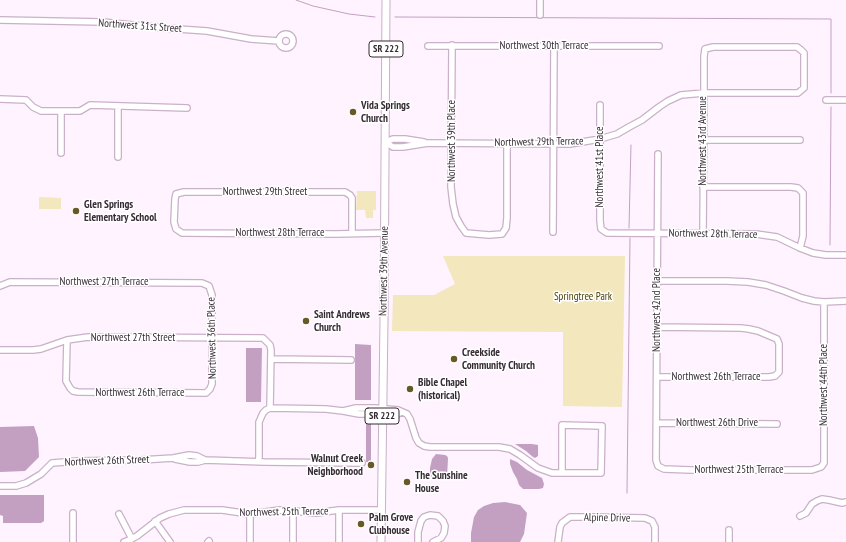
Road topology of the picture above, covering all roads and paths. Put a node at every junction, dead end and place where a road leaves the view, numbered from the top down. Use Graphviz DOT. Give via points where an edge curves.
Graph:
graph roads {
  1 [pos="386,0"];
  2 [pos="540,0"];
  3 [pos="540,15"];
  4 [pos="0,20"];
  5 [pos="279,41"];
  6 [pos="452,45"];
  7 [pos="428,46"];
  8 [pos="554,46"];
  9 [pos="659,46"];
  10 [pos="804,88"];
  11 [pos="704,93"];
  12 [pos="0,99"];
  13 [pos="826,100"];
  14 [pos="846,100"];
  15 [pos="600,105"];
  16 [pos="118,106"];
  17 [pos="187,108"];
  18 [pos="61,111"];
  19 [pos="600,139"];
  20 [pos="703,140"];
  21 [pos="800,140"];
  22 [pos="385,142"];
  23 [pos="451,143"];
  24 [pos="507,144"];
  25 [pos="553,144"];
  26 [pos="61,153"];
  27 [pos="658,154"];
  28 [pos="118,157"];
  29 [pos="703,187"];
  30 [pos="176,229"];
  31 [pos="601,229"];
  32 [pos="553,232"];
  33 [pos="352,233"];
  34 [pos="384,233"];
  35 [pos="657,234"];
  36 [pos="703,234"];
  37 [pos="800,248"];
  38 [pos="846,255"];
  39 [pos="657,281"];
  40 [pos="0,286"];
  41 [pos="209,286"];
  42 [pos="846,301"];
  43 [pos="824,302"];
  44 [pos="657,327"];
  45 [pos="213,338"];
  46 [pos="67,340"];
  47 [pos="0,350"];
  48 [pos="271,359"];
  49 [pos="350,360"];
  50 [pos="657,377"];
  51 [pos="210,389"];
  52 [pos="270,408"];
  53 [pos="382,411"];
  54 [pos="657,423"];
  55 [pos="776,424"];
  56 [pos="258,462"];
  57 [pos="362,463"];
  58 [pos="658,466"];
  59 [pos="821,467"];
  60 [pos="562,473"];
  61 [pos="0,486"];
  62 [pos="846,502"];
  63 [pos="339,510"];
  64 [pos="381,510"];
  65 [pos="293,511"];
  66 [pos="73,513"];
  67 [pos="119,514"];
  68 [pos="250,514"];
  69 [pos="800,516"];
  70 [pos="155,521"];
  71 [pos="729,530"];
  72 [pos="132,539"];
  73 [pos="73,542"];
  74 [pos="124,542"];
  75 [pos="170,542"];
  76 [pos="250,542"];
  77 [pos="293,542"];
  78 [pos="339,542"];
  79 [pos="381,542"];
  80 [pos="418,542"];
  81 [pos="433,542"];
  82 [pos="558,542"];
  83 [pos="655,542"];
  84 [pos="729,542"];
  1 -- 22 [label="main road, Northwest 39th Avenue / SR 222"];
  2 -- 3 [label="street"];
  4 -- 5 [label="street, Northwest 31st Street" via="102,22 208,31"];
  6 -- 7 [label="street, Northwest 30th Terrace"];
  6 -- 8 [label="street, Northwest 30th Terrace"];
  6 -- 23 [label="street, Northwest 39th Place"];
  8 -- 9 [label="street, Northwest 30th Terrace"];
  8 -- 25 [label="street"];
  10 -- 11 [label="street, Northwest 29th Terrace" via="798,93"];
  10 -- 11 [label="street, Northwest 43rd Avenue" via="804,53 797,47 713,47 705,49"];
  11 -- 19 [label="street, Northwest 29th Terrace" via="681,95 659,106 642,120 617,134"];
  11 -- 20 [label="street, Northwest 43rd Avenue"];
  12 -- 18 [label="street" via="26,100 41,111"];
  13 -- 14 [label="street"];
  15 -- 19 [label="street, Northwest 41st Place"];
  16 -- 17 [label="street"];
  16 -- 18 [label="street" via="90,105 80,111"];
  16 -- 28 [label="street"];
  18 -- 26 [label="street"];
  19 -- 25 [label="street, Northwest 29th Terrace"];
  19 -- 31 [label="street, Northwest 41st Place"];
  20 -- 21 [label="street"];
  20 -- 29 [label="street, Northwest 43rd Avenue"];
  22 -- 23 [label="street, Northwest 29th Terrace" via="393,147"];
  22 -- 34 [label="main road, Northwest 39th Avenue / SR 222"];
  23 -- 24 [label="street, Northwest 29th Terrace"];
  23 -- 24 [label="street, Northwest 39th Place" via="451,187 456,217 466,233 489,235 502,234 506,228"];
  24 -- 25 [label="street, Northwest 29th Terrace"];
  25 -- 32 [label="street"];
  27 -- 35 [label="street, Northwest 42nd Place"];
  29 -- 36 [label="street, Northwest 43rd Avenue"];
  29 -- 37 [label="street" via="798,188 803,193 803,236"];
  30 -- 33 [label="street, Northwest 28th Terrace" via="182,233"];
  30 -- 33 [label="street, Northwest 29th Street" via="176,194 184,192 345,192 352,198"];
  31 -- 35 [label="street, Northwest 28th Terrace" via="607,233"];
  33 -- 34 [label="street, Northwest 28th Terrace"];
  34 -- 53 [label="main road, Northwest 39th Avenue / SR 222"];
  35 -- 36 [label="street, Northwest 28th Terrace"];
  35 -- 39 [label="street, Northwest 42nd Place"];
  36 -- 37 [label="street, Northwest 28th Terrace" via="756,234 777,237"];
  37 -- 38 [label="street, Northwest 28th Terrace" via="826,255"];
  39 -- 43 [label="street" via="748,282"];
  39 -- 44 [label="street, Northwest 42nd Place"];
  40 -- 41 [label="street, Northwest 27th Terrace" via="10,282 164,282 202,283"];
  41 -- 45 [label="street, Northwest 36th Place" via="212,295"];
  42 -- 43 [label="street"];
  43 -- 59 [label="street, Northwest 44th Place" via="824,463"];
  44 -- 50 [label="street, Northwest 42nd Place"];
  44 -- 50 [label="street, Northwest 26th Terrace" via="749,329 777,339 778,344 778,372 775,376"];
  45 -- 46 [label="street, Northwest 27th Street" via="88,337"];
  45 -- 48 [label="street, Northwest 27th Street" via="263,338 270,345"];
  45 -- 51 [label="street, Northwest 36th Place"];
  46 -- 47 [label="street, Northwest 27th Street" via="41,349"];
  46 -- 51 [label="street, Northwest 26th Terrace" via="66,381 73,391 206,393"];
  48 -- 49 [label="street"];
  48 -- 52 [label="street"];
  50 -- 54 [label="street, Northwest 42nd Place"];
  52 -- 53 [label="street" via="356,408"];
  52 -- 56 [label="street" via="262,413 259,422"];
  53 -- 60 [label="street" via="398,410 406,414 416,438 424,446 510,449 538,468 552,473"];
  53 -- 64 [label="main road, Northwest 39th Avenue / SR 222"];
  54 -- 55 [label="street, Northwest 26th Drive"];
  54 -- 58 [label="street, Northwest 42nd Place"];
  56 -- 57 [label="street, Northwest 26th Street"];
  56 -- 61 [label="street, Northwest 26th Street" via="206,460 186,455 141,460 52,463 41,474 26,483"];
  58 -- 59 [label="street, Northwest 25th Terrace" via="664,470 812,470"];
  60 -- 60 [label="street" via="562,426 602,426 601,473"];
  62 -- 69 [label="street" via="822,499 812,504 806,513"];
  63 -- 64 [label="street, Northwest 25th Terrace"];
  63 -- 65 [label="street, Northwest 25th Terrace" via="316,513"];
  63 -- 78 [label="street"];
  64 -- 79 [label="main road, Northwest 39th Avenue / SR 222"];
  65 -- 68 [label="street, Northwest 25th Terrace"];
  65 -- 77 [label="street"];
  66 -- 73 [label="street"];
  67 -- 72 [label="street"];
  68 -- 70 [label="street, Northwest 25th Terrace" via="222,510 184,510"];
  68 -- 76 [label="street"];
  70 -- 72 [label="street, Northwest 25th Terrace"];
  70 -- 75 [label="street"];
  71 -- 84 [label="street"];
  72 -- 74 [label="street, Northwest 25th Terrace"];
  80 -- 81 [label="street" via="421,521 430,515 438,516 445,526 441,538"];
  82 -- 83 [label="street, Alpine Drive" via="562,523 570,517 590,517 645,518 655,527"];
}
